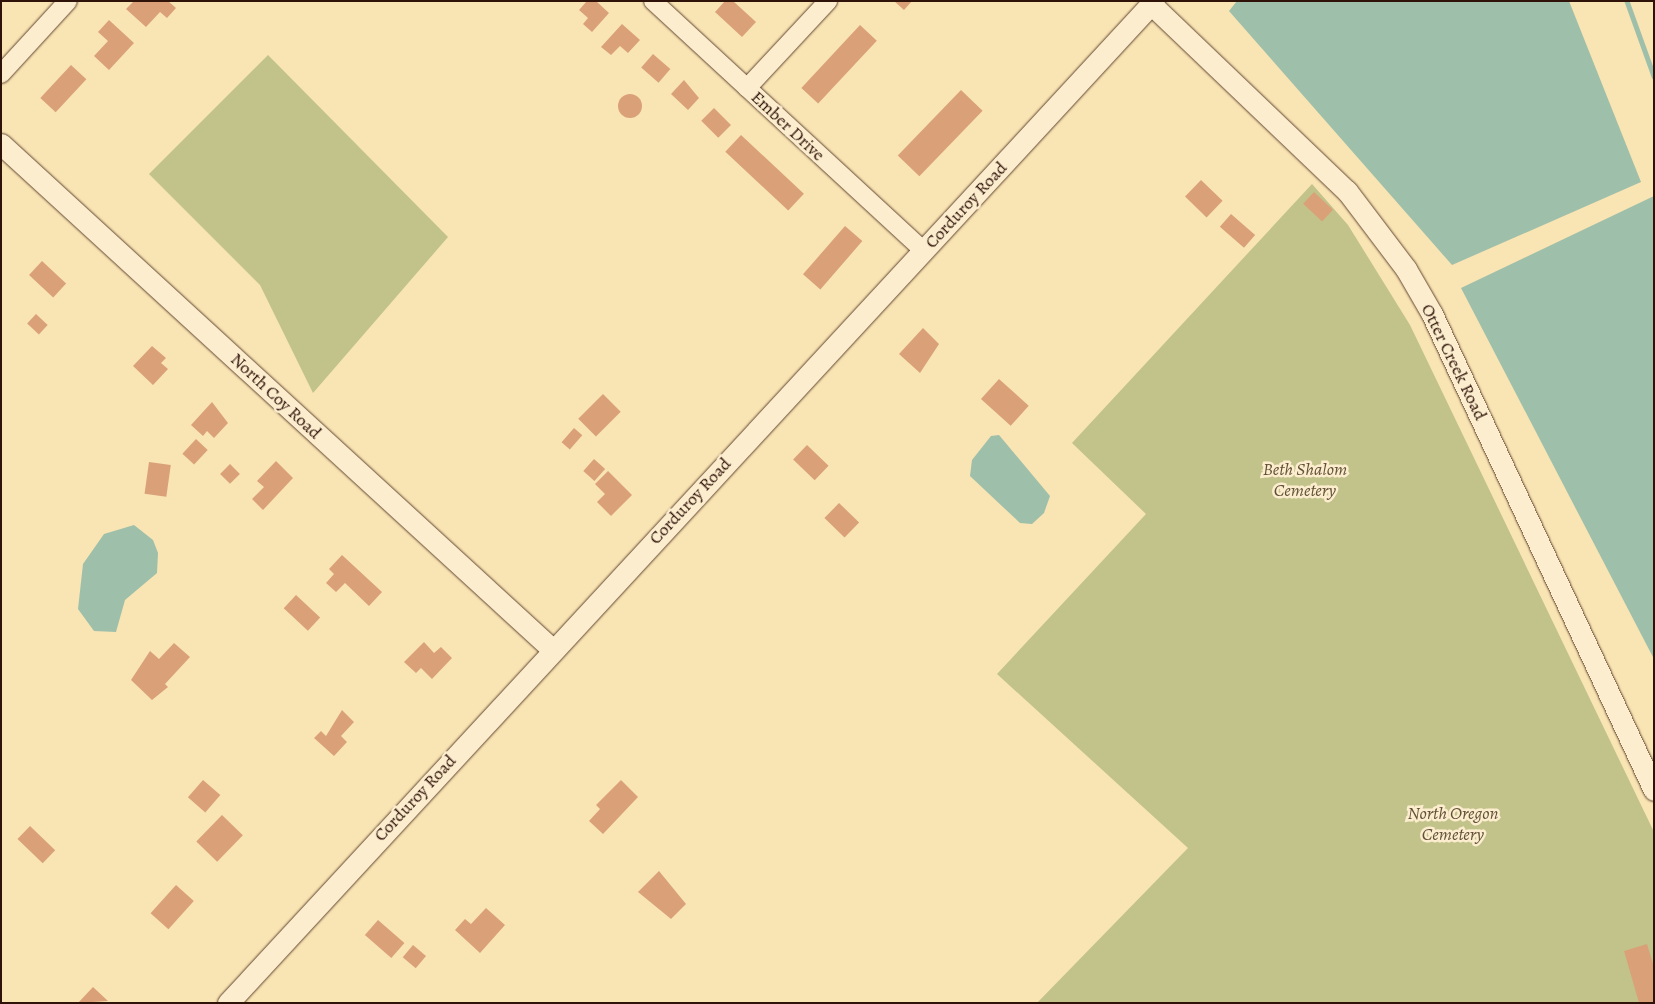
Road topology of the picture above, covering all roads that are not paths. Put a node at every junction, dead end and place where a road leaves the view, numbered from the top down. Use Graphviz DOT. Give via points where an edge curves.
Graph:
graph roads {
  1 [pos="68,1"];
  2 [pos="653,1"];
  3 [pos="828,1"];
  4 [pos="1152,3"];
  5 [pos="1,74"];
  6 [pos="747,88"];
  7 [pos="1,144"];
  8 [pos="924,251"];
  9 [pos="552,649"];
  10 [pos="1654,790"];
  11 [pos="228,1003"];
  1 -- 5 [label="street"];
  2 -- 6 [label="street, Ember Drive"];
  3 -- 6 [label="street"];
  4 -- 8 [label="street, Corduroy Road"];
  4 -- 10 [label="street, Otter Creek Road" via="1347,191 1406,269 1429,308"];
  6 -- 8 [label="street, Ember Drive"];
  7 -- 9 [label="street, North Coy Road"];
  8 -- 9 [label="street, Corduroy Road"];
  9 -- 11 [label="street, Corduroy Road"];
}
